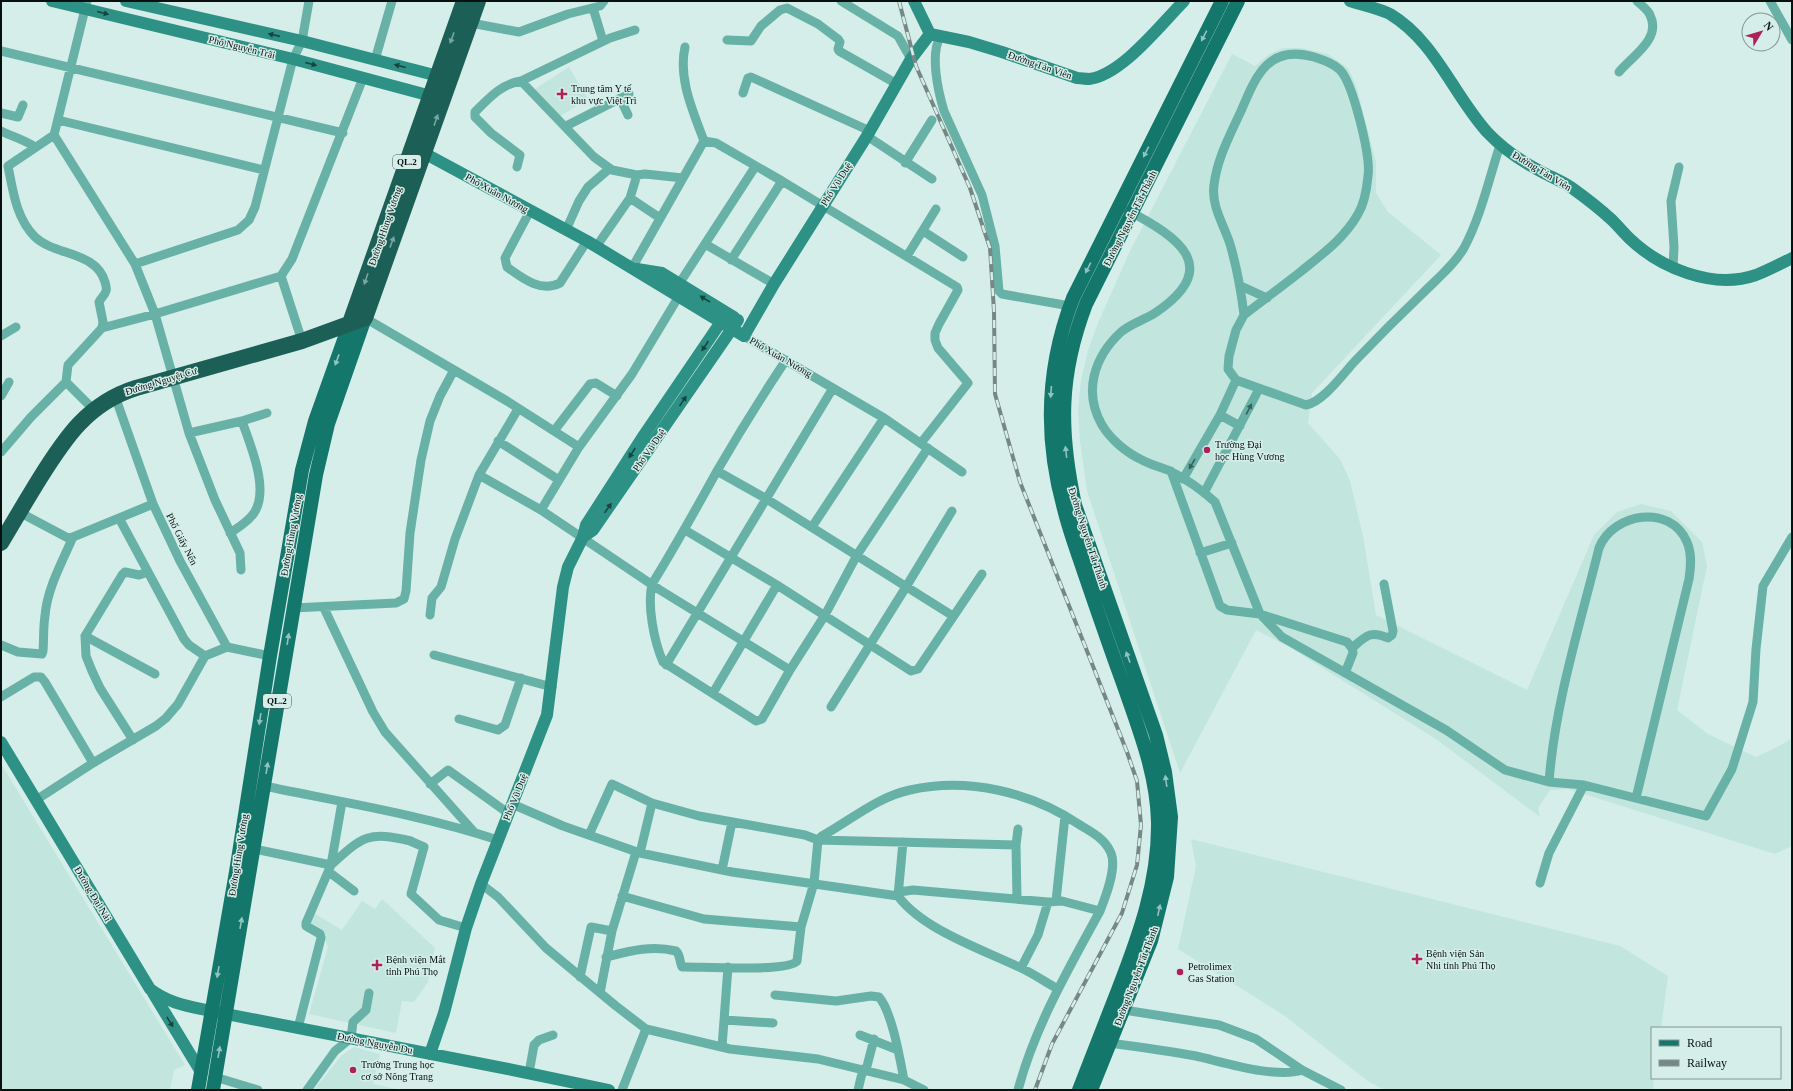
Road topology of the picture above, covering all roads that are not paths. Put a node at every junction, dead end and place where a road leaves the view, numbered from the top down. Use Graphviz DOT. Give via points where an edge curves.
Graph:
graph roads {
  1 [pos="52,1"];
  2 [pos="126,1"];
  3 [pos="309,1"];
  4 [pos="392,1"];
  5 [pos="604,1"];
  6 [pos="841,1"];
  7 [pos="914,1"];
  8 [pos="1184,1"];
  9 [pos="1222,1"];
  10 [pos="1238,1"];
  11 [pos="1350,1"];
  12 [pos="1637,1"];
  13 [pos="1770,1"];
  14 [pos="465,2"];
  15 [pos="1364,3"];
  16 [pos="788,4"];
  17 [pos="86,5"];
  18 [pos="593,8"];
  19 [pos="471,23"];
  20 [pos="635,30"];
  21 [pos="935,35"];
  22 [pos="727,40"];
  23 [pos="1792,40"];
  24 [pos="302,41"];
  25 [pos="603,41"];
  26 [pos="685,47"];
  27 [pos="1,51"];
  28 [pos="292,59"];
  29 [pos="911,59"];
  30 [pos="375,60"];
  31 [pos="71,68"];
  32 [pos="1618,72"];
  33 [pos="438,76"];
  34 [pos="363,78"];
  35 [pos="521,81"];
  36 [pos="897,84"];
  37 [pos="743,93"];
  38 [pos="629,94"];
  39 [pos="431,96"];
  40 [pos="620,98"];
  41 [pos="23,104"];
  42 [pos="1,113"];
  43 [pos="628,115"];
  44 [pos="277,118"];
  45 [pos="58,120"];
  46 [pos="932,120"];
  47 [pos="566,126"];
  48 [pos="1,131"];
  49 [pos="343,133"];
  50 [pos="868,133"];
  51 [pos="54,135"];
  52 [pos="704,141"];
  53 [pos="1500,145"];
  54 [pos="35,147"];
  55 [pos="424,153"];
  56 [pos="905,163"];
  57 [pos="5,165"];
  58 [pos="1678,166"];
  59 [pos="517,167"];
  60 [pos="756,167"];
  61 [pos="609,168"];
  62 [pos="264,170"];
  63 [pos="636,175"];
  64 [pos="683,178"];
  65 [pos="932,179"];
  66 [pos="782,181"];
  67 [pos="630,198"];
  68 [pos="823,206"];
  69 [pos="1119,206"];
  70 [pos="936,209"];
  71 [pos="530,211"];
  72 [pos="1133,213"];
  73 [pos="660,218"];
  74 [pos="566,230"];
  75 [pos="923,231"];
  76 [pos="592,244"];
  77 [pos="705,244"];
  78 [pos="907,256"];
  79 [pos="963,257"];
  80 [pos="1792,258"];
  81 [pos="731,260"];
  82 [pos="135,264"];
  83 [pos="1673,267"];
  84 [pos="632,268"];
  85 [pos="281,276"];
  86 [pos="679,284"];
  87 [pos="774,284"];
  88 [pos="1241,286"];
  89 [pos="679,296"];
  90 [pos="1267,298"];
  91 [pos="1070,306"];
  92 [pos="155,314"];
  93 [pos="1244,314"];
  94 [pos="358,321"];
  95 [pos="730,321"];
  96 [pos="16,327"];
  97 [pos="102,328"];
  98 [pos="747,332"];
  99 [pos="1,336"];
  100 [pos="302,341"];
  101 [pos="786,360"];
  102 [pos="454,370"];
  103 [pos="173,377"];
  104 [pos="1236,380"];
  105 [pos="9,382"];
  106 [pos="66,382"];
  107 [pos="833,388"];
  108 [pos="1259,389"];
  109 [pos="1,396"];
  110 [pos="115,396"];
  111 [pos="617,396"];
  112 [pos="518,408"];
  113 [pos="94,410"];
  114 [pos="266,413"];
  115 [pos="1220,415"];
  116 [pos="884,418"];
  117 [pos="242,421"];
  118 [pos="1240,426"];
  119 [pos="554,431"];
  120 [pos="189,433"];
  121 [pos="498,441"];
  122 [pos="925,446"];
  123 [pos="579,447"];
  124 [pos="1,452"];
  125 [pos="717,471"];
  126 [pos="1171,471"];
  127 [pos="962,472"];
  128 [pos="479,475"];
  129 [pos="1062,476"];
  130 [pos="1183,479"];
  131 [pos="560,480"];
  132 [pos="1204,493"];
  133 [pos="765,498"];
  134 [pos="152,504"];
  135 [pos="541,510"];
  136 [pos="952,511"];
  137 [pos="19,512"];
  138 [pos="119,518"];
  139 [pos="812,527"];
  140 [pos="685,530"];
  141 [pos="230,533"];
  142 [pos="1792,536"];
  143 [pos="73,537"];
  144 [pos="583,537"];
  145 [pos="1,543"];
  146 [pos="1232,543"];
  147 [pos="1200,553"];
  148 [pos="857,555"];
  149 [pos="730,556"];
  150 [pos="241,570"];
  151 [pos="148,572"];
  152 [pos="982,574"];
  153 [pos="652,584"];
  154 [pos="1384,584"];
  155 [pos="777,585"];
  156 [pos="906,587"];
  157 [pos="293,608"];
  158 [pos="324,608"];
  159 [pos="697,613"];
  160 [pos="430,614"];
  161 [pos="1260,614"];
  162 [pos="825,615"];
  163 [pos="953,616"];
  164 [pos="85,636"];
  165 [pos="744,640"];
  166 [pos="870,644"];
  167 [pos="1,645"];
  168 [pos="227,646"];
  169 [pos="1352,648"];
  170 [pos="434,655"];
  171 [pos="206,656"];
  172 [pos="269,662"];
  173 [pos="666,665"];
  174 [pos="790,670"];
  175 [pos="282,671"];
  176 [pos="1345,673"];
  177 [pos="155,674"];
  178 [pos="521,678"];
  179 [pos="552,687"];
  180 [pos="713,693"];
  181 [pos="1,697"];
  182 [pos="831,707"];
  183 [pos="459,719"];
  184 [pos="133,740"];
  185 [pos="1,742"];
  186 [pos="93,763"];
  187 [pos="1549,782"];
  188 [pos="430,784"];
  189 [pos="1584,785"];
  190 [pos="264,786"];
  191 [pos="1636,798"];
  192 [pos="36,800"];
  193 [pos="342,802"];
  194 [pos="652,803"];
  195 [pos="510,808"];
  196 [pos="1065,816"];
  197 [pos="732,822"];
  198 [pos="1018,829"];
  199 [pos="474,832"];
  200 [pos="589,835"];
  201 [pos="498,840"];
  202 [pos="818,840"];
  203 [pos="903,842"];
  204 [pos="1016,845"];
  205 [pos="254,849"];
  206 [pos="638,853"];
  207 [pos="330,868"];
  208 [pos="722,870"];
  209 [pos="814,883"];
  210 [pos="1540,883"];
  211 [pos="481,884"];
  212 [pos="354,891"];
  213 [pos="899,894"];
  214 [pos="622,896"];
  215 [pos="1017,899"];
  216 [pos="1052,901"];
  217 [pos="1100,911"];
  218 [pos="801,927"];
  219 [pos="466,928"];
  220 [pos="612,931"];
  221 [pos="606,957"];
  222 [pos="728,967"];
  223 [pos="1021,968"];
  224 [pos="580,977"];
  225 [pos="150,989"];
  226 [pos="1058,989"];
  227 [pos="370,993"];
  228 [pos="600,993"];
  229 [pos="775,995"];
  230 [pos="1124,1010"];
  231 [pos="211,1011"];
  232 [pos="226,1014"];
  233 [pos="240,1017"];
  234 [pos="724,1020"];
  235 [pos="772,1023"];
  236 [pos="298,1028"];
  237 [pos="646,1029"];
  238 [pos="553,1035"];
  239 [pos="860,1035"];
  240 [pos="351,1038"];
  241 [pos="874,1039"];
  242 [pos="1110,1043"];
  243 [pos="722,1047"];
  244 [pos="898,1050"];
  245 [pos="430,1054"];
  246 [pos="865,1069"];
  247 [pos="1302,1070"];
  248 [pos="201,1072"];
  249 [pos="529,1073"];
  250 [pos="904,1080"];
  251 [pos="214,1083"];
  252 [pos="1085,1089"];
  253 [pos="198,1090"];
  254 [pos="258,1090"];
  255 [pos="308,1090"];
  256 [pos="609,1090"];
  257 [pos="622,1090"];
  258 [pos="858,1090"];
  259 [pos="924,1090"];
  260 [pos="1018,1090"];
  261 [pos="1341,1090"];
  1 -- 17 [label="street, Phố Nguyễn Trãi"];
  24 -- 2 [label="street, Phố Nguyễn Trãi, one-way"];
  3 -- 24 [label="street"];
  4 -- 30 [label="street"];
  5 -- 18 [label="street" via="600,6"];
  6 -- 29 [label="street" via="898,36"];
  7 -- 21 [label="street"];
  8 -- 21 [label="street, Đường Tản Viên" via="1129,58 1101,75 1089,79 1077,78 969,42"];
  9 -- 69 [label="main road, Đường Nguyễn Tất Thành, one-way"];
  10 -- 72 [label="main road, Đường Nguyễn Tất Thành"];
  11 -- 15 [label="street, Đường Tản Viên"];
  12 -- 32 [label="street" via="1650,14 1653,25 1651,37"];
  13 -- 23 [label="street"];
  14 -- 19 [label="highway, Đường Hùng Vương / QL.2"];
  14 -- 33 [label="highway, Đường Hùng Vương / QL.2, one-way"];
  15 -- 53 [label="street, Đường Tản Viên" via="1402,22 1422,41 1464,103"];
  16 -- 22 [label="street" via="761,26 751,41"];
  16 -- 36 [label="street" via="838,39 839,51"];
  17 -- 28 [label="street, Phố Nguyễn Trãi, one-way"];
  17 -- 31 [label="street"];
  18 -- 19 [label="street" via="568,14 519,32"];
  18 -- 25 [label="street"];
  55 -- 19 [label="highway, Đường Hùng Vương / QL.2, one-way"];
  20 -- 25 [label="street"];
  21 -- 29 [label="street, Phố Vũ Duệ"];
  21 -- 91 [label="street" via="940,97 982,195 992,235 999,291 1002,294"];
  24 -- 28 [label="street"];
  24 -- 30 [label="street, Phố Nguyễn Trãi"];
  25 -- 35 [label="street"];
  26 -- 52 [label="street" via="683,57 687,93"];
  27 -- 31 [label="street"];
  28 -- 34 [label="street, Phố Nguyễn Trãi, one-way"];
  28 -- 44 [label="street"];
  29 -- 36 [label="street, Phố Vũ Duệ"];
  33 -- 30 [label="street, Phố Nguyễn Trãi, one-way"];
  31 -- 44 [label="street"];
  31 -- 45 [label="street"];
  33 -- 39 [label="highway, Đường Hùng Vương / QL.2"];
  34 -- 39 [label="street, Phố Nguyễn Trãi"];
  34 -- 49 [label="street"];
  35 -- 47 [label="street"];
  35 -- 59 [label="street" via="511,82 498,90 474,114 491,132 520,155"];
  36 -- 50 [label="street, Phố Vũ Duệ"];
  37 -- 50 [label="street" via="748,78 751,77"];
  38 -- 40 [label="street"];
  39 -- 94 [label="highway, Đường Hùng Vương / QL.2, one-way"];
  40 -- 43 [label="street"];
  40 -- 47 [label="street"];
  41 -- 42 [label="street" via="18,117"];
  44 -- 49 [label="street"];
  44 -- 62 [label="street"];
  45 -- 51 [label="street"];
  45 -- 62 [label="street"];
  46 -- 56 [label="street"];
  47 -- 61 [label="street" via="594,157"];
  48 -- 54 [label="street"];
  49 -- 85 [label="street" via="292,259"];
  50 -- 56 [label="street"];
  50 -- 68 [label="street, Phố Vũ Duệ"];
  51 -- 54 [label="street"];
  51 -- 82 [label="street"];
  52 -- 60 [label="street" via="716,143"];
  52 -- 64 [label="street"];
  53 -- 83 [label="street, Đường Tản Viên" via="1540,171 1564,182 1613,221 1629,239 1658,260"];
  53 -- 108 [label="street" via="1478,215 1464,248 1454,262 1322,396 1312,404 1306,405"];
  54 -- 57 [label="street"];
  55 -- 71 [label="street, Phố Xuân Nương"];
  94 -- 55 [label="highway, Đường Hùng Vương / QL.2, one-way"];
  56 -- 65 [label="street"];
  57 -- 97 [label="street" via="17,208 36,238 98,268 107,288 99,302"];
  58 -- 83 [label="street" via="1672,201"];
  60 -- 66 [label="street"];
  60 -- 77 [label="street"];
  61 -- 63 [label="street"];
  61 -- 74 [label="street" via="588,188"];
  62 -- 82 [label="street" via="255,207 244,226"];
  63 -- 64 [label="street"];
  63 -- 67 [label="street"];
  64 -- 73 [label="street"];
  66 -- 68 [label="street"];
  66 -- 81 [label="street"];
  67 -- 73 [label="street"];
  67 -- 76 [label="street"];
  68 -- 78 [label="street"];
  68 -- 87 [label="street, Phố Vũ Duệ"];
  69 -- 72 [label="street"];
  69 -- 91 [label="main road, Đường Nguyễn Tất Thành, one-way"];
  70 -- 75 [label="street"];
  71 -- 74 [label="street, Phố Xuân Nương"];
  71 -- 76 [label="street" via="505,258 507,267 527,282 554,286"];
  72 -- 126 [label="street" via="1177,241 1190,263 1189,272 1179,292 1156,312 1121,332 1104,350 1095,368 1095,410 1103,426 1117,443 1141,460"];
  129 -- 72 [label="main road, Đường Nguyễn Tất Thành, one-way" via="1064,395 1075,337 1093,290"];
  73 -- 84 [label="street"];
  74 -- 76 [label="street, Phố Xuân Nương"];
  75 -- 78 [label="street"];
  75 -- 79 [label="street"];
  76 -- 84 [label="street, Phố Xuân Nương"];
  77 -- 81 [label="street"];
  77 -- 86 [label="street"];
  78 -- 122 [label="street" via="957,287 958,290 935,333 935,340 938,348 968,383"];
  80 -- 83 [label="street, Đường Tản Viên" via="1755,275 1736,279 1709,279"];
  81 -- 87 [label="street"];
  82 -- 92 [label="street"];
  84 -- 86 [label="street, Phố Xuân Nương" via="656,271"];
  84 -- 89 [label="street, Phố Xuân Nương"];
  85 -- 92 [label="street"];
  85 -- 100 [label="street"];
  95 -- 86 [label="street, Phố Xuân Nương, one-way"];
  87 -- 98 [label="street, Phố Vũ Duệ"];
  88 -- 90 [label="street"];
  88 -- 90 [label="street" via="1230,244 1214,200 1214,184 1223,152 1254,81 1271,61 1288,54 1301,54 1328,62 1340,70 1349,85 1368,152 1369,175 1365,191 1359,212 1346,232"];
  88 -- 93 [label="street"];
  89 -- 95 [label="street, Phố Xuân Nương"];
  89 -- 111 [label="street"];
  90 -- 93 [label="street"];
  91 -- 129 [label="main road, Đường Nguyễn Tất Thành, one-way" via="1056,354 1051,391 1050,429"];
  92 -- 97 [label="street"];
  92 -- 103 [label="street"];
  93 -- 104 [label="street" via="1236,330 1229,356 1228,370"];
  94 -- 100 [label="highway, Đường Nguyệt Cư"];
  94 -- 102 [label="street"];
  94 -- 157 [label="main road, Đường Hùng Vương / QL.2" via="316,475"];
  94 -- 172 [label="main road, Đường Hùng Vương / QL.2, one-way" via="315,421 302,470"];
  95 -- 98 [label="street, Phố Xuân Nương"];
  95 -- 144 [label="street, Phố Vũ Duệ" via="597,523"];
  96 -- 99 [label="street"];
  97 -- 106 [label="street" via="68,365"];
  98 -- 101 [label="street, Phố Xuân Nương"];
  100 -- 103 [label="highway, Đường Nguyệt Cư"];
  101 -- 107 [label="street, Phố Xuân Nương"];
  101 -- 125 [label="street"];
  102 -- 112 [label="street"];
  102 -- 158 [label="street" via="430,421 421,460 404,598 396,603"];
  103 -- 110 [label="highway, Đường Nguyệt Cư"];
  103 -- 120 [label="street"];
  104 -- 108 [label="street"];
  104 -- 115 [label="street"];
  105 -- 109 [label="street"];
  106 -- 113 [label="street"];
  106 -- 124 [label="street"];
  107 -- 116 [label="street, Phố Xuân Nương"];
  107 -- 133 [label="street"];
  118 -- 108 [label="street, one-way"];
  110 -- 113 [label="highway, Đường Nguyệt Cư"];
  110 -- 134 [label="street, Phố Giấy Nến"];
  111 -- 119 [label="street" via="596,383 590,384"];
  111 -- 123 [label="street"];
  112 -- 119 [label="street"];
  112 -- 121 [label="street"];
  113 -- 137 [label="highway, Đường Nguyệt Cư" via="58,449"];
  114 -- 117 [label="street"];
  115 -- 118 [label="street"];
  115 -- 130 [label="street, one-way"];
  116 -- 122 [label="street, Phố Xuân Nương"];
  116 -- 139 [label="street"];
  117 -- 120 [label="street"];
  117 -- 141 [label="street" via="260,482 255,512 247,522"];
  118 -- 132 [label="street"];
  119 -- 123 [label="street"];
  120 -- 141 [label="street"];
  121 -- 128 [label="street"];
  121 -- 131 [label="street"];
  122 -- 127 [label="street, Phố Xuân Nương"];
  122 -- 148 [label="street"];
  123 -- 131 [label="street"];
  125 -- 133 [label="street"];
  125 -- 140 [label="street"];
  126 -- 130 [label="street"];
  126 -- 147 [label="street"];
  128 -- 135 [label="street"];
  128 -- 160 [label="street" via="455,539 442,587 432,598"];
  230 -- 129 [label="main road, Đường Nguyễn Tất Thành, one-way" via="1158,918 1168,870 1171,817 1165,772 1156,735 1075,505"];
  129 -- 252 [label="main road, Đường Nguyễn Tất Thành" via="1064,510 1143,738 1152,774 1158,821 1154,874 1141,928"];
  130 -- 132 [label="street"];
  131 -- 135 [label="street"];
  132 -- 146 [label="street" via="1215,502"];
  133 -- 139 [label="street"];
  133 -- 149 [label="street"];
  134 -- 138 [label="street"];
  134 -- 168 [label="street, Phố Giấy Nến"];
  135 -- 144 [label="street"];
  136 -- 156 [label="street"];
  137 -- 143 [label="street" via="63,537"];
  137 -- 145 [label="highway, Đường Nguyệt Cư"];
  138 -- 143 [label="street"];
  138 -- 151 [label="street"];
  139 -- 148 [label="street"];
  140 -- 149 [label="street"];
  140 -- 153 [label="street"];
  141 -- 150 [label="street" via="240,553"];
  142 -- 191 [label="street" via="1763,586 1753,702 1732,769 1706,816"];
  143 -- 167 [label="street" via="48,599 42,654 18,652"];
  144 -- 153 [label="street"];
  144 -- 179 [label="street, Phố Vũ Duệ" via="568,567 563,587"];
  146 -- 147 [label="street"];
  146 -- 161 [label="street"];
  147 -- 161 [label="street" via="1220,606 1227,610"];
  148 -- 156 [label="street"];
  148 -- 162 [label="street"];
  149 -- 155 [label="street"];
  149 -- 159 [label="street"];
  151 -- 164 [label="street" via="139,575 125,572 122,574"];
  151 -- 171 [label="street" via="184,639"];
  152 -- 163 [label="street"];
  153 -- 159 [label="street"];
  153 -- 173 [label="street" via="651,618 661,657"];
  154 -- 169 [label="street" via="1392,635 1388,638 1372,634"];
  155 -- 162 [label="street"];
  155 -- 165 [label="street"];
  156 -- 163 [label="street"];
  156 -- 166 [label="street"];
  157 -- 158 [label="street"];
  175 -- 157 [label="main road, Đường Hùng Vương / QL.2, one-way"];
  158 -- 188 [label="street" via="385,732"];
  159 -- 165 [label="street"];
  159 -- 173 [label="street"];
  161 -- 169 [label="street" via="1347,642"];
  161 -- 176 [label="street" via="1282,637"];
  162 -- 166 [label="street"];
  162 -- 174 [label="street"];
  163 -- 166 [label="street" via="916,670 911,671"];
  164 -- 177 [label="street"];
  164 -- 184 [label="street" via="86,656 92,671"];
  165 -- 174 [label="street"];
  165 -- 180 [label="street"];
  166 -- 182 [label="street"];
  168 -- 171 [label="street"];
  168 -- 172 [label="street"];
  169 -- 176 [label="street" via="1353,653"];
  170 -- 178 [label="street"];
  171 -- 184 [label="street" via="176,707 156,726"];
  172 -- 175 [label="main road"];
  172 -- 231 [label="main road, Đường Hùng Vương / QL.2, one-way"];
  173 -- 180 [label="street"];
  174 -- 180 [label="street" via="759,721"];
  190 -- 175 [label="main road, Đường Hùng Vương / QL.2, one-way"];
  176 -- 187 [label="street" via="1446,730 1505,770"];
  178 -- 179 [label="street"];
  178 -- 183 [label="street" via="502,729"];
  179 -- 195 [label="street, Phố Vũ Duệ" via="545,722"];
  181 -- 186 [label="street" via="34,676 41,677"];
  184 -- 186 [label="street"];
  185 -- 192 [label="street, Đường Đại Nải"];
  186 -- 192 [label="street"];
  187 -- 189 [label="street"];
  187 -- 191 [label="street" via="1564,690 1600,543 1608,532 1630,519 1655,517 1669,521 1679,530 1687,542 1691,559 1689,579"];
  188 -- 195 [label="street" via="448,770"];
  188 -- 199 [label="street"];
  189 -- 191 [label="street"];
  189 -- 210 [label="street" via="1549,852"];
  190 -- 193 [label="street"];
  190 -- 205 [label="main road, Đường Hùng Vương / QL.2"];
  192 -- 225 [label="street, Đường Đại Nải"];
  193 -- 199 [label="street"];
  193 -- 207 [label="street"];
  194 -- 197 [label="street"];
  194 -- 200 [label="street" via="612,784"];
  194 -- 206 [label="street"];
  195 -- 200 [label="street"];
  195 -- 201 [label="street, Phố Vũ Duệ"];
  196 -- 202 [label="street" via="1010,792 956,786 929,787 897,794 877,802"];
  196 -- 216 [label="street"];
  196 -- 217 [label="street" via="1102,839 1111,853 1108,891"];
  197 -- 202 [label="street" via="805,835"];
  197 -- 208 [label="street"];
  198 -- 204 [label="street"];
  199 -- 201 [label="street"];
  200 -- 206 [label="street"];
  201 -- 211 [label="street, Phố Vũ Duệ"];
  202 -- 203 [label="street"];
  202 -- 209 [label="street"];
  203 -- 204 [label="street"];
  203 -- 213 [label="street"];
  204 -- 215 [label="street"];
  205 -- 207 [label="street"];
  232 -- 205 [label="main road, Đường Hùng Vương / QL.2, one-way"];
  206 -- 208 [label="street"];
  206 -- 214 [label="street"];
  207 -- 212 [label="street"];
  207 -- 219 [label="street" via="355,843 373,836 411,841 424,847 411,894 440,920"];
  207 -- 236 [label="street" via="306,923 306,926 320,934 321,938"];
  208 -- 209 [label="street"];
  209 -- 213 [label="street"];
  209 -- 218 [label="street"];
  211 -- 219 [label="street, Phố Vũ Duệ"];
  211 -- 224 [label="street" via="498,897 535,938"];
  213 -- 215 [label="street" via="913,890"];
  213 -- 223 [label="street" via="905,906 930,923 973,948"];
  214 -- 218 [label="street" via="704,919"];
  214 -- 220 [label="street"];
  215 -- 216 [label="street"];
  216 -- 217 [label="street"];
  216 -- 223 [label="street"];
  217 -- 226 [label="street"];
  218 -- 222 [label="street" via="797,961 794,964 759,968"];
  219 -- 245 [label="street, Phố Vũ Duệ" via="444,1013"];
  220 -- 221 [label="street"];
  220 -- 224 [label="street" via="591,927"];
  221 -- 222 [label="street" via="641,948 665,948 678,953 682,966"];
  221 -- 228 [label="street"];
  222 -- 234 [label="street"];
  223 -- 226 [label="street"];
  224 -- 228 [label="street"];
  225 -- 231 [label="street, Đường Đại Nải" via="174,1004"];
  225 -- 248 [label="street, one-way"];
  226 -- 260 [label="street" via="1027,1059"];
  227 -- 240 [label="street" via="366,1010 353,1022"];
  228 -- 237 [label="street"];
  229 -- 244 [label="street" via="836,1001 877,995 885,1006"];
  230 -- 242 [label="main road, Đường Nguyễn Tất Thành"];
  230 -- 247 [label="street" via="1219,1025 1256,1039"];
  231 -- 232 [label="street"];
  231 -- 248 [label="main road, Đường Hùng Vương / QL.2"];
  232 -- 233 [label="street"];
  232 -- 233 [label="street"];
  251 -- 232 [label="main road, Đường Hùng Vương / QL.2, one-way"];
  233 -- 236 [label="street, Đường Nguyễn Du"];
  234 -- 235 [label="street"];
  234 -- 243 [label="street"];
  236 -- 240 [label="street, Đường Nguyễn Du"];
  237 -- 243 [label="street"];
  237 -- 257 [label="street"];
  238 -- 249 [label="street" via="536,1042"];
  239 -- 241 [label="street"];
  240 -- 245 [label="street, Đường Nguyễn Du"];
  240 -- 255 [label="street" via="335,1051"];
  241 -- 244 [label="street"];
  241 -- 246 [label="street"];
  242 -- 247 [label="street" via="1195,1056 1270,1072"];
  242 -- 252 [label="main road, Đường Nguyễn Tất Thành"];
  243 -- 246 [label="street" via="818,1059"];
  244 -- 250 [label="street"];
  245 -- 249 [label="street, Đường Nguyễn Du"];
  246 -- 250 [label="street"];
  246 -- 258 [label="street"];
  247 -- 261 [label="street"];
  248 -- 253 [label="main road, Đường Hùng Vương / QL.2"];
  249 -- 256 [label="street, Đường Nguyễn Du"];
  250 -- 259 [label="street"];
  251 -- 254 [label="street"];
}
